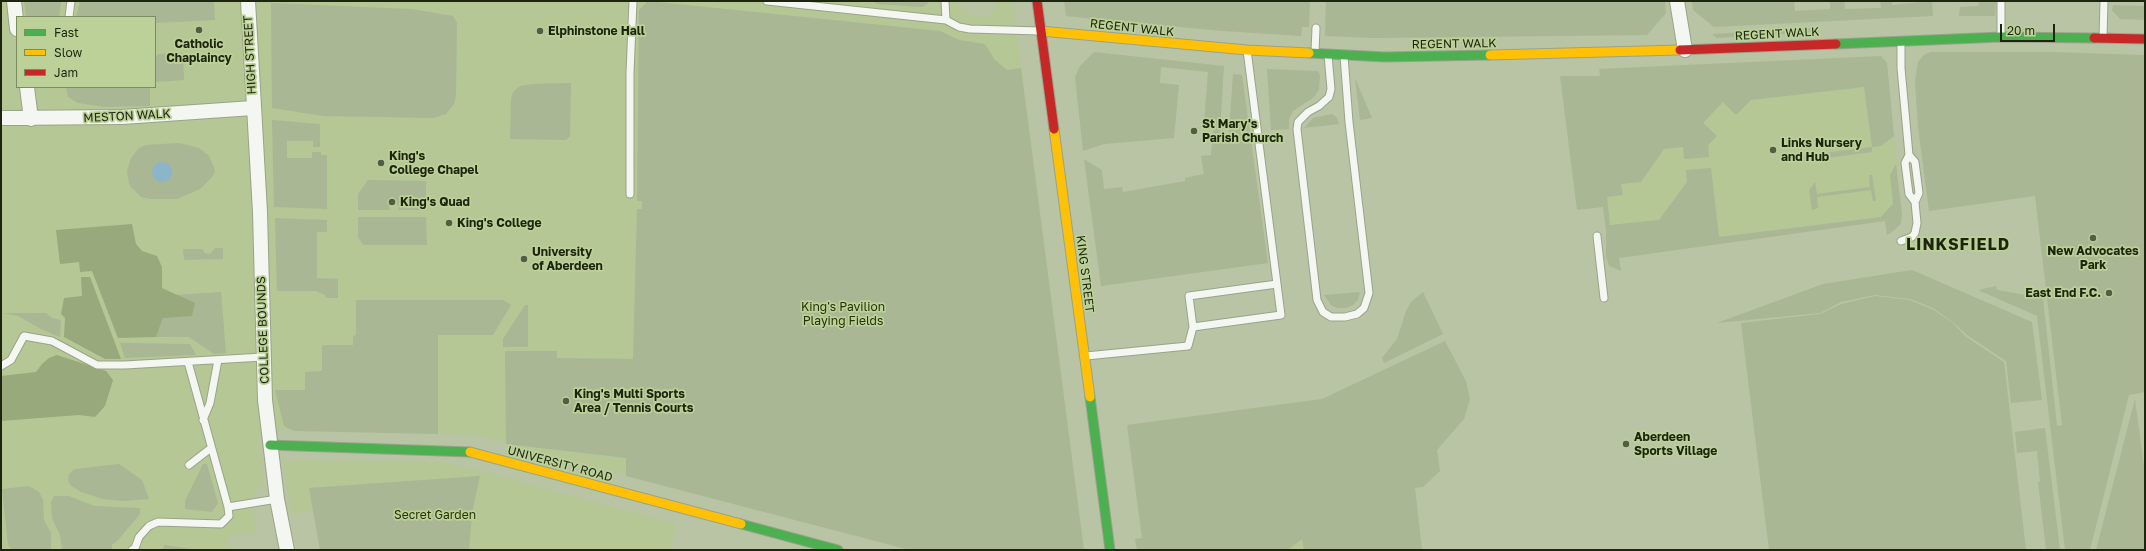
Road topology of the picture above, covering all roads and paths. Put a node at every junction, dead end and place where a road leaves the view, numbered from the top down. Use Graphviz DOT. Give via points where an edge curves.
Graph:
graph roads {
  1 [pos="14,1"];
  2 [pos="71,1"];
  3 [pos="248,1"];
  4 [pos="633,1"];
  5 [pos="767,1"];
  6 [pos="945,1"];
  7 [pos="1037,1"];
  8 [pos="1677,1"];
  9 [pos="2001,1"];
  10 [pos="2104,1"];
  11 [pos="69,16"];
  12 [pos="16,20"];
  13 [pos="946,20"];
  14 [pos="1316,28"];
  15 [pos="1041,31"];
  16 [pos="2001,37"];
  17 [pos="2103,38"];
  18 [pos="2145,39"];
  19 [pos="1901,40"];
  20 [pos="1246,50"];
  21 [pos="1685,50"];
  22 [pos="1315,54"];
  23 [pos="1328,55"];
  24 [pos="1344,56"];
  25 [pos="26,88"];
  26 [pos="253,108"];
  27 [pos="1,118"];
  28 [pos="31,119"];
  29 [pos="630,194"];
  30 [pos="1597,236"];
  31 [pos="1901,241"];
  32 [pos="1277,284"];
  33 [pos="1604,298"];
  34 [pos="1193,327"];
  35 [pos="1084,356"];
  36 [pos="263,357"];
  37 [pos="218,360"];
  38 [pos="188,362"];
  39 [pos="1,366"];
  40 [pos="203,420"];
  41 [pos="270,445"];
  42 [pos="211,448"];
  43 [pos="189,465"];
  44 [pos="278,499"];
  45 [pos="228,507"];
  46 [pos="134,550"];
  47 [pos="287,550"];
  48 [pos="838,550"];
  49 [pos="1110,550"];
  1 -- 12 [label="street"];
  2 -- 11 [label="lane"];
  3 -- 26 [label="street, HIGH STREET"];
  4 -- 29 [label="lane"];
  5 -- 13 [label="lane, REGENT WALK"];
  6 -- 13 [label="lane"];
  7 -- 15 [label="street, KING STREET"];
  8 -- 21 [label="street"];
  9 -- 16 [label="lane"];
  10 -- 17 [label="lane"];
  13 -- 15 [label="lane, REGENT WALK" via="970,29"];
  14 -- 22 [label="lane"];
  15 -- 20 [label="street, REGENT WALK"];
  15 -- 35 [label="street, KING STREET"];
  16 -- 17 [label="street, REGENT WALK"];
  16 -- 19 [label="street, REGENT WALK"];
  17 -- 18 [label="street, REGENT WALK"];
  19 -- 21 [label="street, REGENT WALK"];
  19 -- 31 [label="lane" via="1909,155 1915,162 1919,193 1915,202 1915,233"];
  20 -- 22 [label="street, REGENT WALK"];
  20 -- 32 [label="lane"];
  21 -- 24 [label="street, REGENT WALK"];
  22 -- 23 [label="street, REGENT WALK"];
  23 -- 24 [label="street, REGENT WALK"];
  23 -- 24 [label="lane" via="1331,89 1329,97 1298,122 1297,129 1317,300 1323,312 1331,317 1357,314 1364,308 1369,293"];
  25 -- 28 [label="street"];
  26 -- 28 [label="street, MESTON WALK" via="122,117"];
  26 -- 36 [label="street, COLLEGE BOUNDS" via="260,212"];
  27 -- 28 [label="street, MESTON WALK"];
  30 -- 33 [label="lane"];
  32 -- 34 [label="lane" via="1281,315"];
  32 -- 34 [label="lane" via="1189,296"];
  34 -- 35 [label="lane" via="1188,346"];
  35 -- 49 [label="street, KING STREET"];
  36 -- 37 [label="lane"];
  36 -- 41 [label="street, COLLEGE BOUNDS"];
  37 -- 38 [label="lane"];
  37 -- 40 [label="lane" via="210,403"];
  38 -- 39 [label="lane" via="97,365 52,341 24,336 11,360"];
  38 -- 40 [label="lane"];
  40 -- 42 [label="lane"];
  41 -- 44 [label="street, COLLEGE BOUNDS"];
  41 -- 48 [label="street, UNIVERSITY ROAD" via="467,451"];
  42 -- 43 [label="lane"];
  42 -- 45 [label="lane"];
  44 -- 45 [label="lane"];
  44 -- 47 [label="street, COLLEGE BOUNDS"];
  45 -- 46 [label="lane" via="229,516 221,524 158,522 149,526 139,537"];
}
